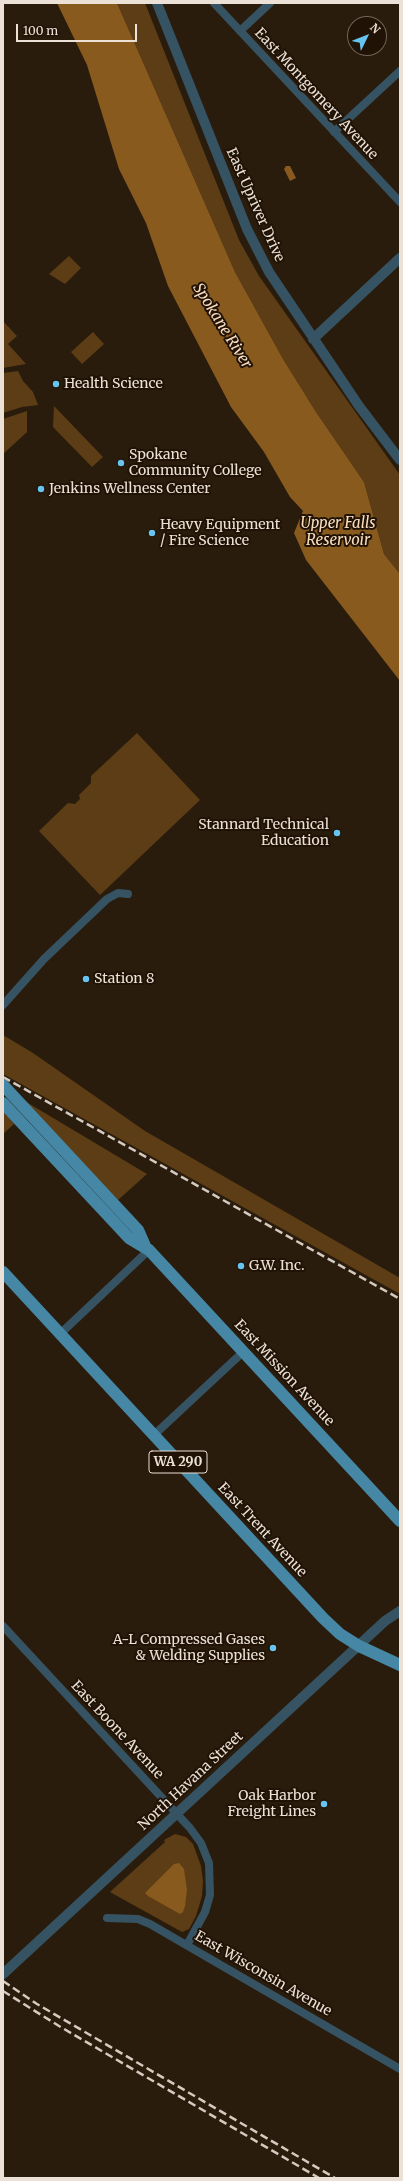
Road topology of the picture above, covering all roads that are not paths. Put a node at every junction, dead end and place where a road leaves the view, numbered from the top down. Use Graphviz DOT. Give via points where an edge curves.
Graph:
graph roads {
  1 [pos="157,3"];
  2 [pos="214,3"];
  3 [pos="270,3"];
  4 [pos="240,31"];
  5 [pos="400,71"];
  6 [pos="334,132"];
  7 [pos="400,202"];
  8 [pos="400,258"];
  9 [pos="312,339"];
  10 [pos="400,460"];
  11 [pos="128,894"];
  12 [pos="3,1005"];
  13 [pos="3,1085"];
  14 [pos="3,1103"];
  15 [pos="147,1248"];
  16 [pos="3,1272"];
  17 [pos="60,1334"];
  18 [pos="244,1352"];
  19 [pos="154,1435"];
  20 [pos="400,1520"];
  21 [pos="400,1611"];
  22 [pos="3,1626"];
  23 [pos="358,1646"];
  24 [pos="400,1664"];
  25 [pos="177,1813"];
  26 [pos="107,1918"];
  27 [pos="187,1946"];
  28 [pos="3,1974"];
  29 [pos="400,2070"];
  1 -- 9 [label="street, East Upriver Drive" via="247,229 269,272"];
  2 -- 4 [label="street, East Montgomery Avenue"];
  3 -- 4 [label="street"];
  4 -- 6 [label="street, East Montgomery Avenue"];
  5 -- 6 [label="street"];
  6 -- 7 [label="street, East Montgomery Avenue"];
  8 -- 9 [label="street"];
  9 -- 10 [label="street, East Upriver Drive"];
  11 -- 12 [label="street" via="118,893 107,899 44,959"];
  13 -- 15 [label="main road, East Mission Avenue" via="138,1230"];
  14 -- 15 [label="main road, East Mission Avenue" via="130,1238"];
  15 -- 17 [label="street"];
  15 -- 18 [label="main road, East Mission Avenue"];
  16 -- 17 [label="main road, East Trent Avenue / WA 290"];
  17 -- 19 [label="main road, East Trent Avenue / WA 290"];
  18 -- 19 [label="street"];
  18 -- 20 [label="main road, East Mission Avenue"];
  19 -- 23 [label="main road, East Trent Avenue / WA 290" via="323,1618"];
  21 -- 23 [label="street, North Havana Street"];
  22 -- 25 [label="street, East Boone Avenue"];
  23 -- 24 [label="main road, East Trent Avenue / WA 290"];
  23 -- 25 [label="street, North Havana Street"];
  25 -- 27 [label="street, East Boone Avenue" via="201,1843 209,1863 210,1874 208,1904"];
  25 -- 28 [label="street, North Havana Street"];
  26 -- 27 [label="street, East Wisconsin Avenue" via="143,1921"];
  27 -- 29 [label="street, East Wisconsin Avenue"];
}
